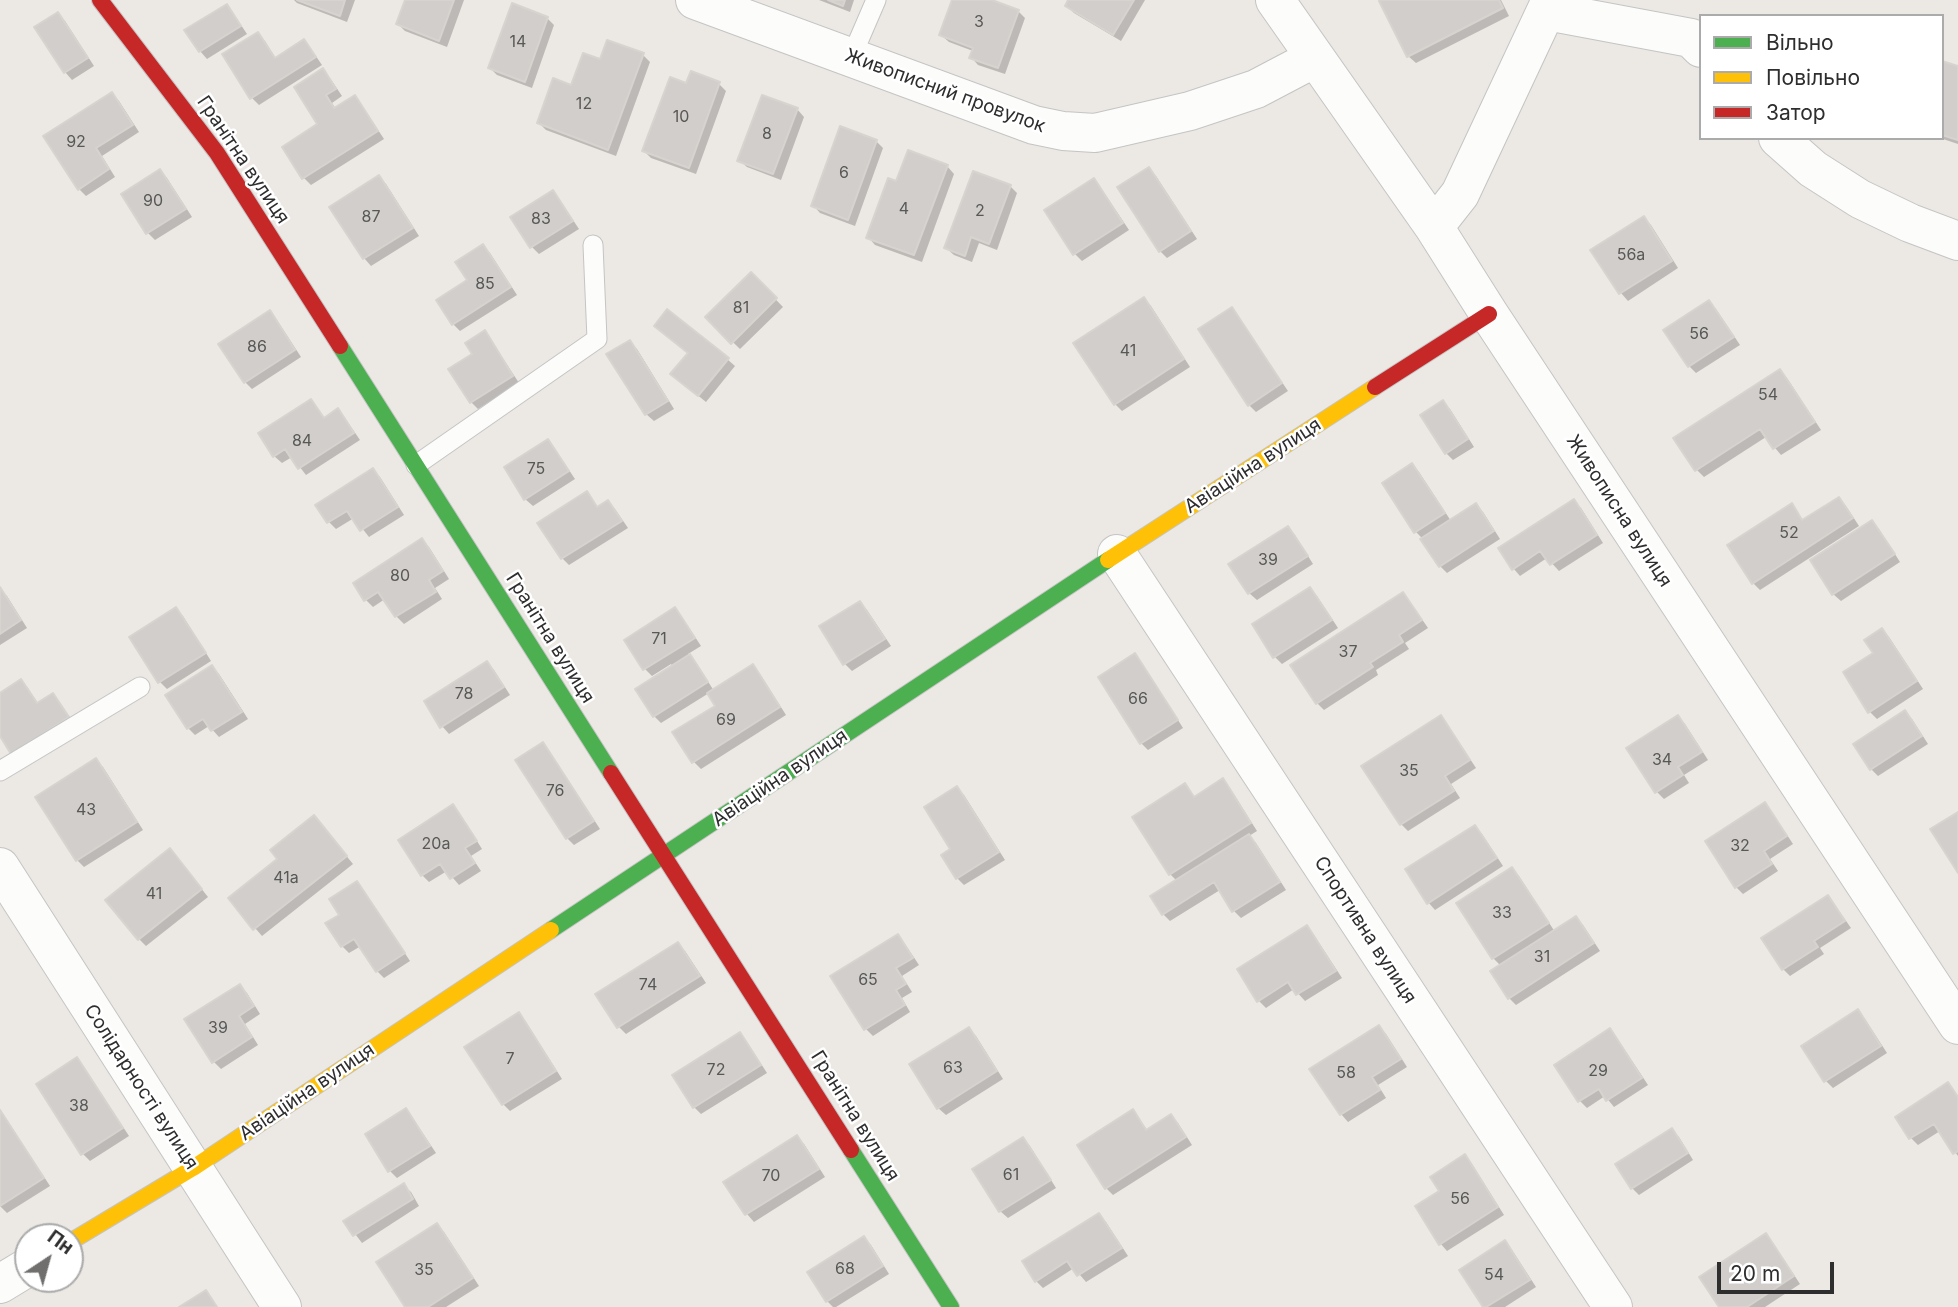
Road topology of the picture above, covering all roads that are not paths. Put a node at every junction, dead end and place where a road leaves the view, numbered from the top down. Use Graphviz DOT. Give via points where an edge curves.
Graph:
graph roads {
  1 [pos="100,0"];
  2 [pos="695,0"];
  3 [pos="876,0"];
  4 [pos="1275,0"];
  5 [pos="1549,6"];
  6 [pos="1698,41"];
  7 [pos="851,58"];
  8 [pos="1315,58"];
  9 [pos="1780,140"];
  10 [pos="1434,227"];
  11 [pos="1958,242"];
  12 [pos="593,245"];
  13 [pos="1489,314"];
  14 [pos="416,465"];
  15 [pos="1117,554"];
  16 [pos="140,687"];
  17 [pos="0,771"];
  18 [pos="664,855"];
  19 [pos="0,867"];
  20 [pos="1958,1025"];
  21 [pos="193,1168"];
  22 [pos="84,1234"];
  23 [pos="282,1307"];
  24 [pos="951,1307"];
  25 [pos="1613,1307"];
  1 -- 14 [label="street, Гранітна вулиця" via="217,153"];
  2 -- 7 [label="street, Живописний провулок"];
  3 -- 7 [label="lane"];
  4 -- 8 [label="street, Живописна вулиця"];
  5 -- 6 [label="street"];
  5 -- 10 [label="street" via="1460,194"];
  7 -- 8 [label="street, Живописний провулок" via="1034,125 1095,133 1190,111 1256,89"];
  8 -- 10 [label="street, Живописна вулиця"];
  9 -- 11 [label="street" via="1813,169 1860,199"];
  10 -- 13 [label="street, Живописна вулиця"];
  12 -- 14 [label="lane" via="597,339"];
  13 -- 15 [label="street, Авіаційна вулиця"];
  13 -- 20 [label="street, Живописна вулиця"];
  14 -- 18 [label="street, Гранітна вулиця"];
  15 -- 18 [label="street, Авіаційна вулиця"];
  15 -- 25 [label="street, Спортивна вулиця"];
  16 -- 17 [label="lane"];
  18 -- 21 [label="street, Авіаційна вулиця"];
  18 -- 24 [label="street, Гранітна вулиця"];
  19 -- 21 [label="street, Солідарності вулиця"];
  21 -- 22 [label="street, Авіаційна вулиця"];
  21 -- 23 [label="street, Солідарності вулиця"];
}
